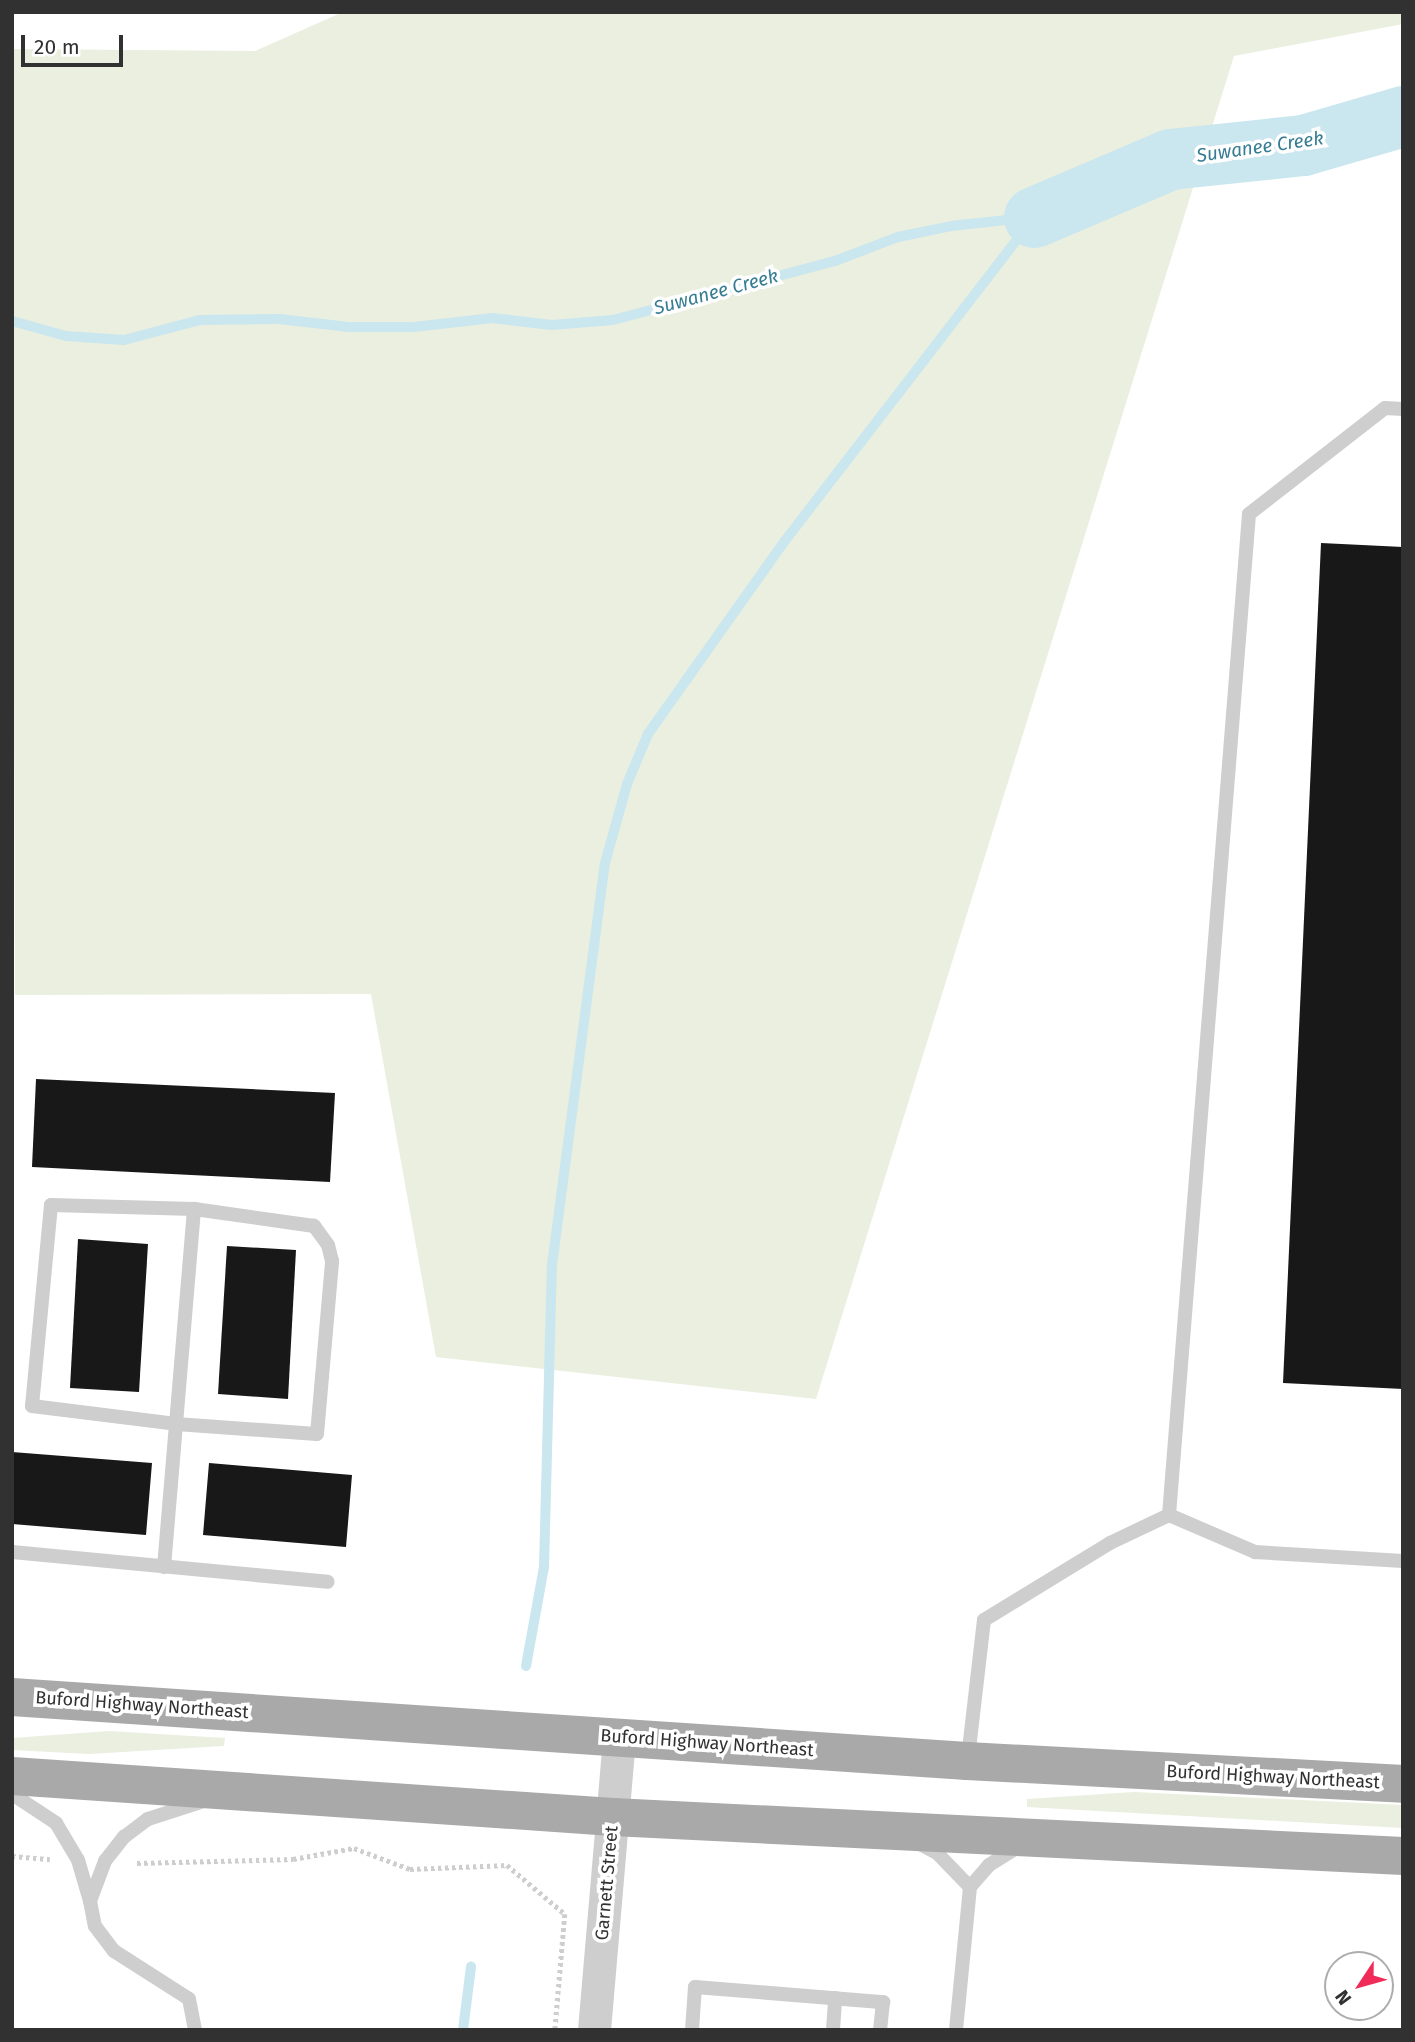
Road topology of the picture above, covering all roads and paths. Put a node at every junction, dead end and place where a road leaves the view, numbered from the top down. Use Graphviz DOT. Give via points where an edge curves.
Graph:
graph roads {
  1 [pos="1403,409"];
  2 [pos="194,1209"];
  3 [pos="176,1424"];
  4 [pos="1169,1515"];
  5 [pos="12,1552"];
  6 [pos="1403,1561"];
  7 [pos="164,1567"];
  8 [pos="328,1582"];
  9 [pos="15,1695"];
  10 [pos="619,1737"];
  11 [pos="967,1761"];
  12 [pos="12,1776"];
  13 [pos="1403,1784"];
  14 [pos="243,1790"];
  15 [pos="12,1794"];
  16 [pos="612,1817"];
  17 [pos="890,1830"];
  18 [pos="1034,1838"];
  19 [pos="12,1856"];
  20 [pos="1403,1856"];
  21 [pos="65,1860"];
  22 [pos="137,1863"];
  23 [pos="970,1887"];
  24 [pos="90,1901"];
  25 [pos="835,1998"];
  26 [pos="195,2030"];
  27 [pos="555,2030"];
  28 [pos="594,2030"];
  29 [pos="692,2030"];
  30 [pos="833,2030"];
  31 [pos="880,2030"];
  32 [pos="956,2030"];
  1 -- 4 [label="lane" via="1385,408 1249,514"];
  2 -- 3 [label="lane"];
  2 -- 3 [label="lane" via="314,1226 332,1261 317,1434"];
  2 -- 3 [label="lane" via="51,1205 32,1406"];
  3 -- 7 [label="lane"];
  4 -- 6 [label="lane" via="1255,1552"];
  4 -- 11 [label="lane" via="1110,1543 984,1620"];
  5 -- 7 [label="lane"];
  7 -- 8 [label="lane"];
  9 -- 10 [label="main road, Buford Highway Northeast"];
  10 -- 11 [label="main road, Buford Highway Northeast"];
  10 -- 16 [label="street, Garnett Street"];
  11 -- 13 [label="main road, Buford Highway Northeast"];
  12 -- 14 [label="main road"];
  14 -- 16 [label="main road"];
  14 -- 24 [label="lane" via="148,1819 124,1837 105,1861"];
  15 -- 24 [label="lane" via="62,1831 78,1860"];
  16 -- 17 [label="main road"];
  16 -- 28 [label="street, Garnett Street"];
  17 -- 18 [label="main road"];
  17 -- 23 [label="lane" via="937,1853"];
  18 -- 20 [label="main road"];
  18 -- 23 [label="lane" via="989,1865"];
  19 -- 21 [label="path"];
  22 -- 27 [label="path" via="293,1859 354,1848 410,1869 458,1863 507,1865 565,1914"];
  23 -- 32 [label="lane" via="964,1908"];
  24 -- 26 [label="lane" via="95,1926 114,1951 189,1999"];
  25 -- 29 [label="lane" via="695,1987"];
  25 -- 30 [label="lane"];
  25 -- 31 [label="lane" via="883,2002"];
}
